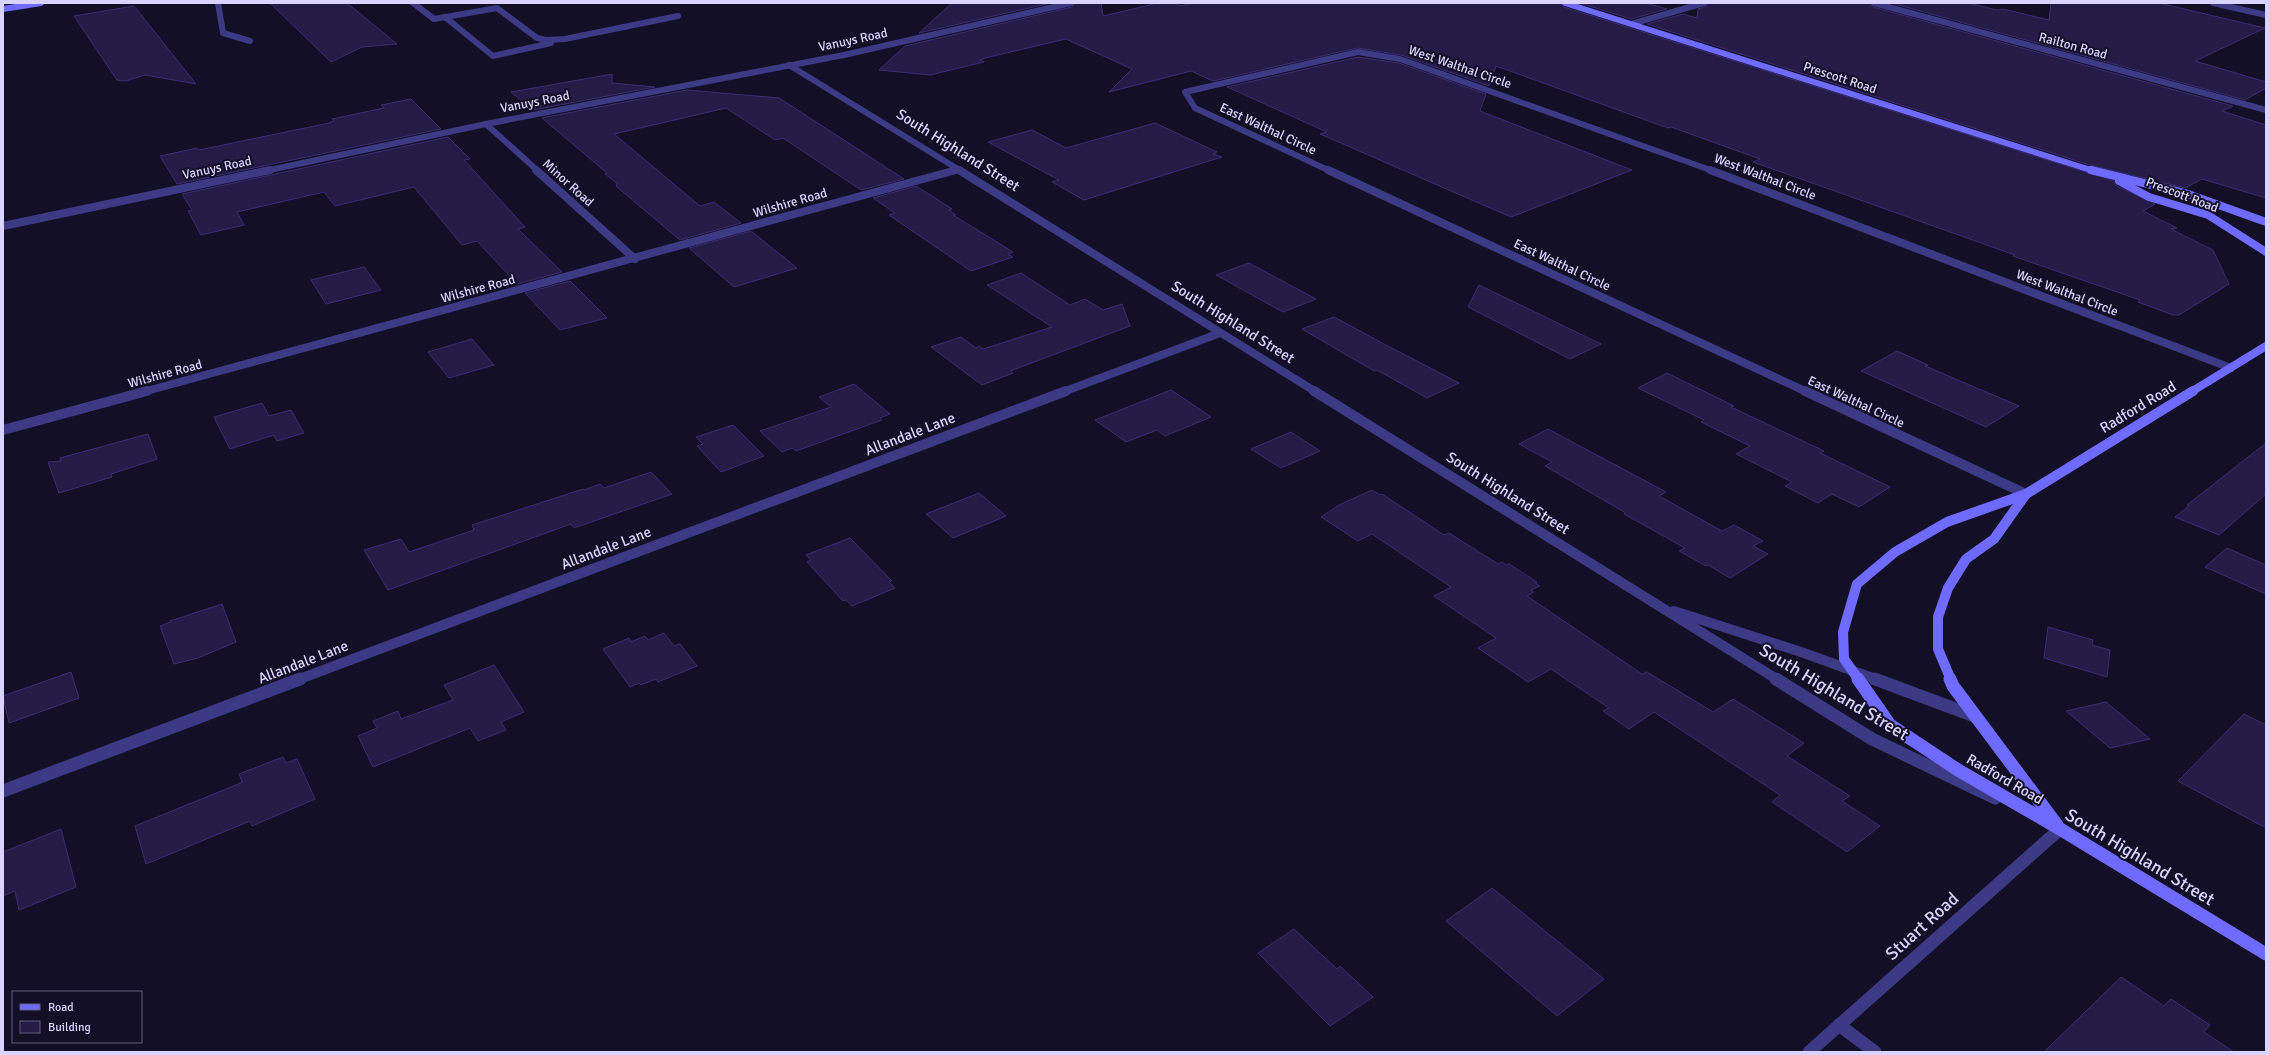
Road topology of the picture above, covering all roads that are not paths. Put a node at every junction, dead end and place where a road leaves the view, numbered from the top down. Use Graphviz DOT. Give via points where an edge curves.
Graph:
graph roads {
  1 [pos="41,3"];
  2 [pos="218,3"];
  3 [pos="413,3"];
  4 [pos="1072,3"];
  5 [pos="1565,3"];
  6 [pos="1704,3"];
  7 [pos="1874,3"];
  8 [pos="2213,3"];
  9 [pos="3,9"];
  10 [pos="2266,15"];
  11 [pos="678,16"];
  12 [pos="445,17"];
  13 [pos="1630,24"];
  14 [pos="565,39"];
  15 [pos="250,41"];
  16 [pos="789,65"];
  17 [pos="1282,69"];
  18 [pos="2266,110"];
  19 [pos="486,124"];
  20 [pos="958,169"];
  21 [pos="2108,175"];
  22 [pos="2241,211"];
  23 [pos="2266,218"];
  24 [pos="2266,222"];
  25 [pos="3,226"];
  26 [pos="2266,252"];
  27 [pos="635,259"];
  28 [pos="1220,333"];
  29 [pos="2266,346"];
  30 [pos="2231,368"];
  31 [pos="3,430"];
  32 [pos="2026,494"];
  33 [pos="1659,606"];
  34 [pos="1852,671"];
  35 [pos="1974,716"];
  36 [pos="3,791"];
  37 [pos="2060,829"];
  38 [pos="2266,954"];
  39 [pos="1839,1025"];
  40 [pos="1808,1052"];
  41 [pos="1875,1052"];
  1 -- 9 [label="main road"];
  2 -- 15 [label="street" via="223,33"];
  3 -- 12 [label="street" via="434,19"];
  4 -- 16 [label="street, Vanuys Road"];
  5 -- 13 [label="main road, Prescott Road"];
  6 -- 13 [label="street"];
  7 -- 18 [label="street, Railton Road"];
  8 -- 10 [label="street"];
  11 -- 14 [label="street"];
  12 -- 14 [label="street" via="497,8 537,38"];
  12 -- 14 [label="street" via="493,56"];
  13 -- 21 [label="main road, Prescott Road"];
  16 -- 19 [label="street, Vanuys Road"];
  16 -- 20 [label="street, South Highland Street"];
  17 -- 30 [label="street, West Walthal Circle" via="1358,52 1400,58 1677,157"];
  17 -- 32 [label="street, East Walthal Circle" via="1185,92 1195,108"];
  19 -- 25 [label="street, Vanuys Road"];
  19 -- 27 [label="street, Minor Road"];
  20 -- 27 [label="street, Wilshire Road"];
  20 -- 28 [label="street, South Highland Street"];
  21 -- 22 [label="main road, Prescott Road" via="2160,186"];
  21 -- 26 [label="main road, Prescott Road" via="2149,197 2208,215"];
  22 -- 23 [label="street, Prescott Road"];
  22 -- 24 [label="main road, Prescott Road"];
  27 -- 31 [label="street, Wilshire Road"];
  28 -- 33 [label="street, South Highland Street"];
  28 -- 36 [label="street, Allandale Lane"];
  29 -- 30 [label="main road, Radford Road"];
  30 -- 32 [label="main road, Radford Road"];
  32 -- 34 [label="main road, Radford Road" via="1947,522 1895,552 1857,584 1844,632 1844,659"];
  32 -- 35 [label="main road, Radford Road" via="1994,539 1966,559 1948,588 1938,618 1938,649 1953,686"];
  33 -- 34 [label="street, South Highland Street"];
  33 -- 37 [label="street, South Highland Street" via="1872,739"];
  34 -- 35 [label="street, South Highland Street"];
  34 -- 37 [label="main road, Radford Road" via="1890,725 1958,770"];
  35 -- 37 [label="main road, Radford Road"];
  37 -- 38 [label="main road, South Highland Street"];
  37 -- 39 [label="street, Stuart Road"];
  39 -- 40 [label="street, Stuart Road"];
  39 -- 41 [label="street"];
}
